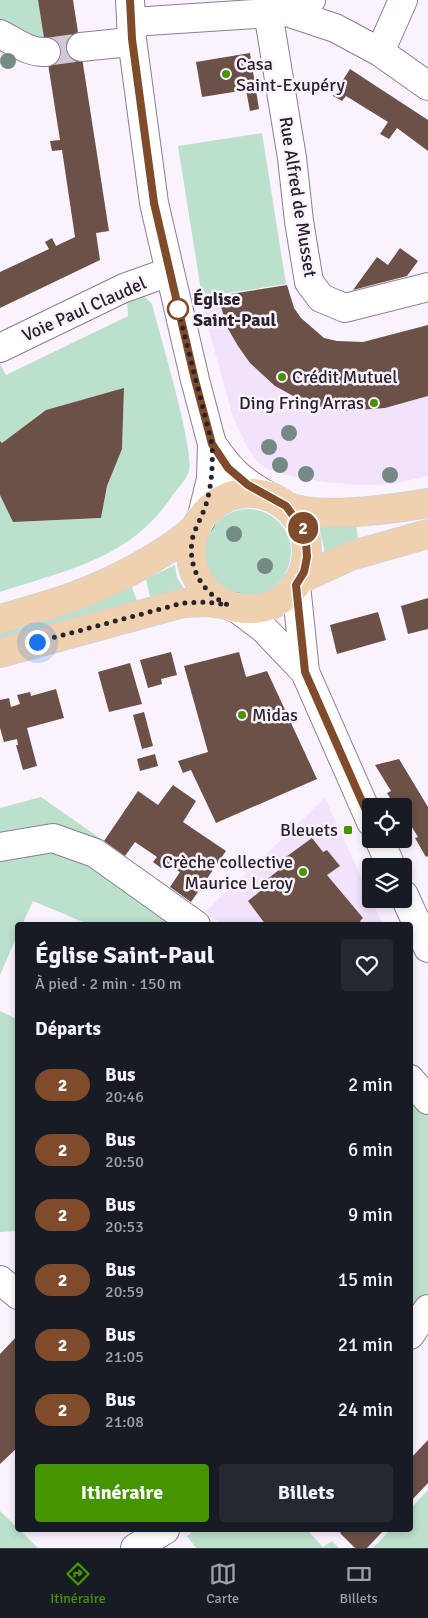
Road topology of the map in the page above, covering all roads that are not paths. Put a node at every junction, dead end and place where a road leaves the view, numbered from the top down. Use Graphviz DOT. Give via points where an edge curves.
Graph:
graph roads {
  1 [pos="311,0"];
  2 [pos="403,0"];
  3 [pos="273,8"];
  4 [pos="326,12"];
  5 [pos="131,20"];
  6 [pos="0,34"];
  7 [pos="81,47"];
  8 [pos="42,52"];
  9 [pos="380,52"];
  10 [pos="428,86"];
  11 [pos="169,272"];
  12 [pos="428,287"];
  13 [pos="0,348"];
  14 [pos="212,444"];
  15 [pos="277,501"];
  16 [pos="428,502"];
  17 [pos="199,523"];
  18 [pos="428,534"];
  19 [pos="298,582"];
  20 [pos="232,606"];
  21 [pos="0,619"];
  22 [pos="0,652"];
  23 [pos="305,672"];
  24 [pos="362,802"];
  25 [pos="0,846"];
  26 [pos="413,900"];
  27 [pos="192,922"];
  28 [pos="428,948"];
  29 [pos="413,1082"];
  30 [pos="428,1100"];
  31 [pos="0,1280"];
  32 [pos="15,1292"];
  33 [pos="428,1310"];
  34 [pos="413,1331"];
  35 [pos="161,1532"];
  36 [pos="135,1548"];
  1 -- 3 [label="street"];
  2 -- 9 [label="street"];
  3 -- 4 [label="street"];
  3 -- 5 [label="street"];
  3 -- 12 [label="street, Rue Alfred de Musset" via="309,282 321,298 345,308"];
  4 -- 9 [label="street"];
  5 -- 7 [label="street" via="120,43"];
  5 -- 11 [label="street" via="154,203"];
  6 -- 8 [label="street" via="23,47"];
  9 -- 10 [label="street"];
  11 -- 13 [label="street, Voie Paul Claudel" via="124,288"];
  11 -- 14 [label="street"];
  14 -- 15 [label="street" via="228,468 248,485"];
  14 -- 17 [label="street" via="212,479"];
  15 -- 16 [label="main road" via="310,513"];
  15 -- 17 [label="main road" via="254,493 233,495 215,505"];
  15 -- 19 [label="main road" via="299,521 306,542 307,557"];
  17 -- 20 [label="main road" via="191,553 196,574 209,593"];
  17 -- 21 [label="main road" via="172,547 103,586"];
  18 -- 19 [label="main road" via="350,556"];
  19 -- 20 [label="main road" via="280,601 266,607"];
  19 -- 23 [label="street"];
  20 -- 22 [label="main road" via="183,603"];
  20 -- 23 [label="street" via="263,628"];
  23 -- 24 [label="street"];
  25 -- 27 [label="street" via="53,838 95,853"];
  26 -- 28 [label="street"];
  29 -- 30 [label="street"];
  31 -- 32 [label="street"];
  33 -- 34 [label="street"];
  35 -- 36 [label="street"];
}
